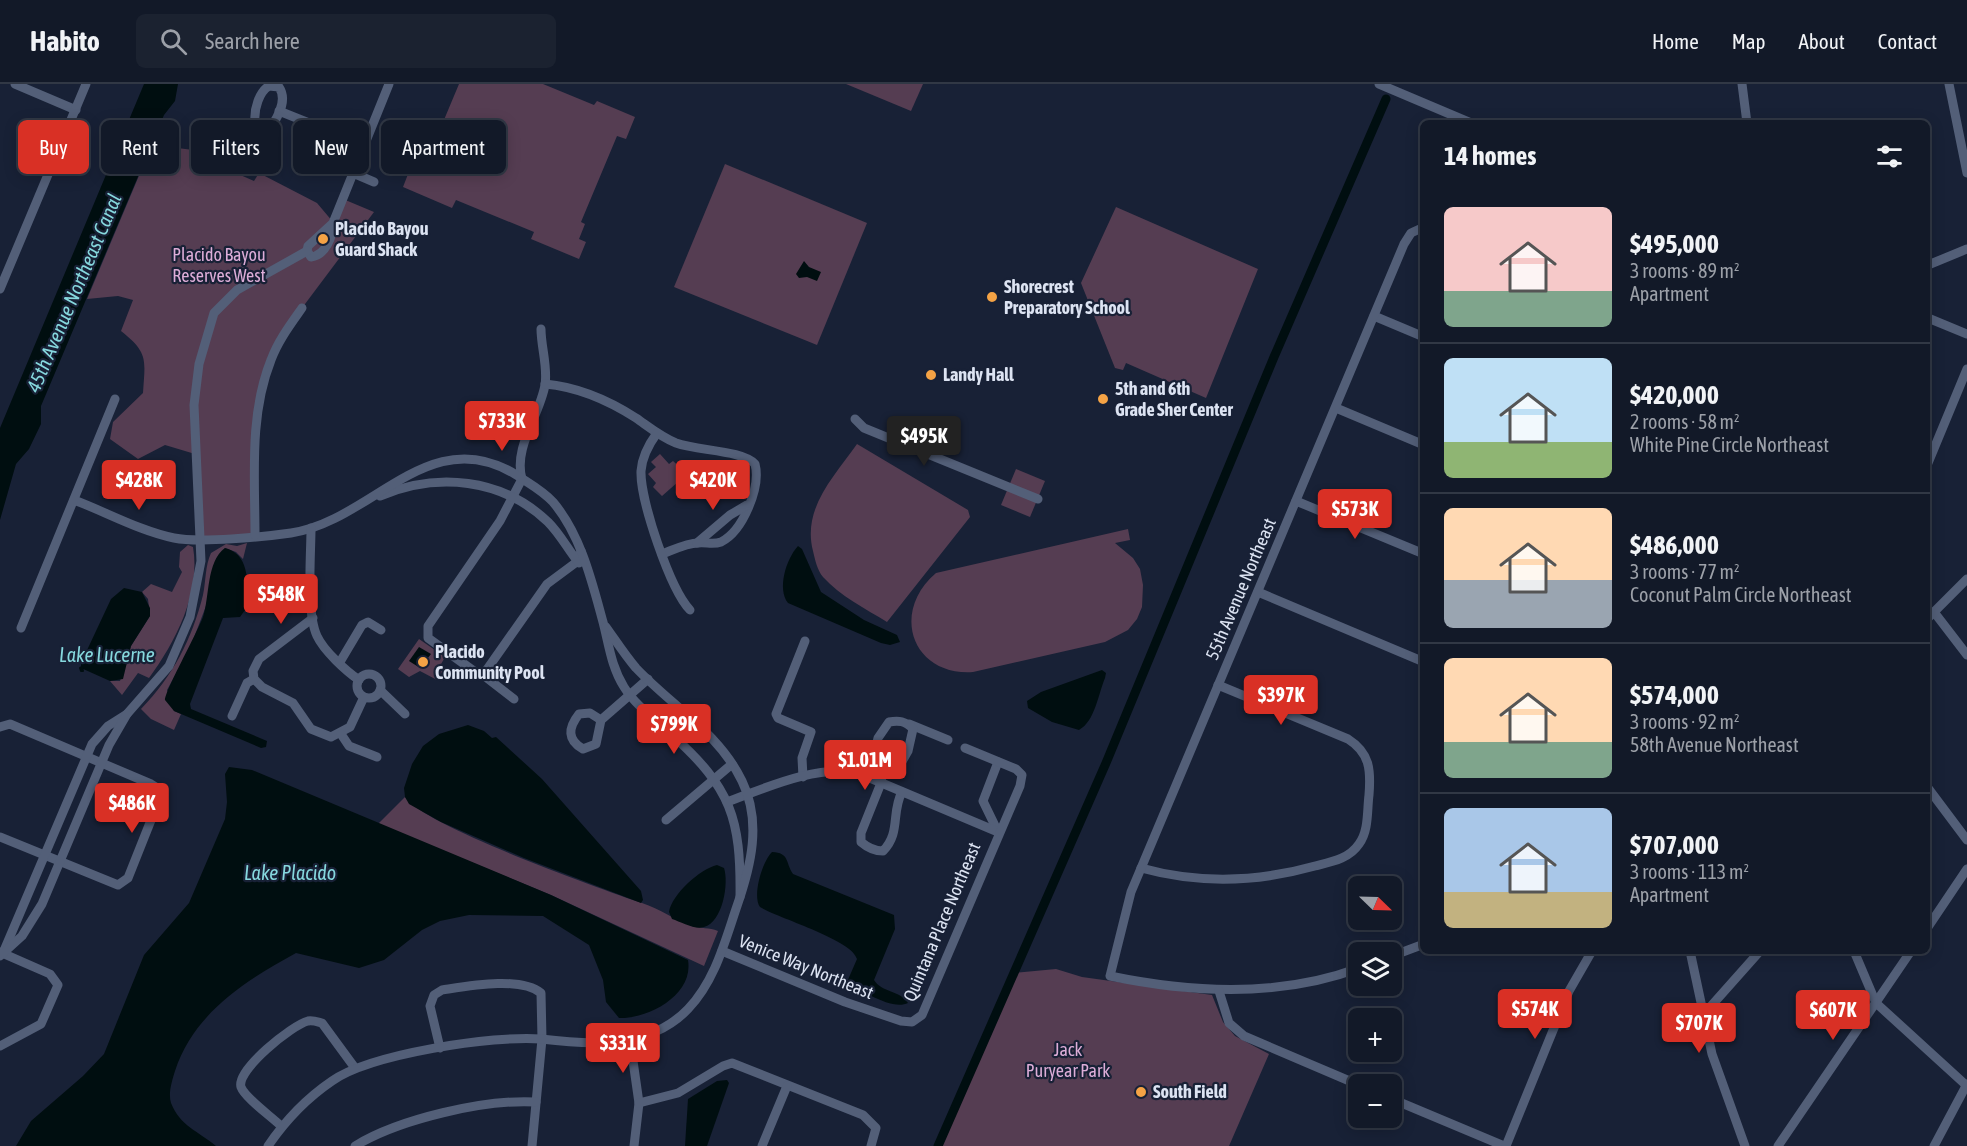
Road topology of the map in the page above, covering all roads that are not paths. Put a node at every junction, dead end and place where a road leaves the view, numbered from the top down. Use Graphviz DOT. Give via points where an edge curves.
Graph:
graph roads {
  1 [pos="15,84"];
  2 [pos="86,84"];
  3 [pos="389,84"];
  4 [pos="1742,84"];
  5 [pos="1949,84"];
  6 [pos="1382,85"];
  7 [pos="76,110"];
  8 [pos="279,111"];
  9 [pos="302,120"];
  10 [pos="1464,120"];
  11 [pos="1747,120"];
  12 [pos="369,133"];
  13 [pos="1967,173"];
  14 [pos="353,174"];
  15 [pos="355,174"];
  16 [pos="374,182"];
  17 [pos="333,223"];
  18 [pos="1420,231"];
  19 [pos="1967,249"];
  20 [pos="307,251"];
  21 [pos="1930,264"];
  22 [pos="0,288"];
  23 [pos="302,308"];
  24 [pos="1374,316"];
  25 [pos="1930,319"];
  26 [pos="541,329"];
  27 [pos="1967,334"];
  28 [pos="1420,335"];
  29 [pos="1967,369"];
  30 [pos="545,384"];
  31 [pos="115,399"];
  32 [pos="1336,408"];
  33 [pos="855,419"];
  34 [pos="657,433"];
  35 [pos="1420,444"];
  36 [pos="1930,458"];
  37 [pos="521,475"];
  38 [pos="512,497"];
  39 [pos="74,500"];
  40 [pos="1038,500"];
  41 [pos="1296,501"];
  42 [pos="366,502"];
  43 [pos="747,506"];
  44 [pos="311,528"];
  45 [pos="255,535"];
  46 [pos="200,540"];
  47 [pos="697,543"];
  48 [pos="581,550"];
  49 [pos="1420,552"];
  50 [pos="662,554"];
  51 [pos="578,561"];
  52 [pos="586,568"];
  53 [pos="1967,579"];
  54 [pos="311,586"];
  55 [pos="278,588"];
  56 [pos="1258,592"];
  57 [pos="690,610"];
  58 [pos="1930,615"];
  59 [pos="313,618"];
  60 [pos="603,623"];
  61 [pos="21,628"];
  62 [pos="381,630"];
  63 [pos="805,641"];
  64 [pos="1967,654"];
  65 [pos="1420,660"];
  66 [pos="340,662"];
  67 [pos="483,675"];
  68 [pos="254,679"];
  69 [pos="648,679"];
  70 [pos="360,680"];
  71 [pos="1218,685"];
  72 [pos="380,690"];
  73 [pos="630,695"];
  74 [pos="364,697"];
  75 [pos="514,699"];
  76 [pos="127,714"];
  77 [pos="405,714"];
  78 [pos="232,716"];
  79 [pos="601,720"];
  80 [pos="908,724"];
  81 [pos="0,726"];
  82 [pos="341,734"];
  83 [pos="948,740"];
  84 [pos="966,748"];
  85 [pos="86,756"];
  86 [pos="377,757"];
  87 [pos="998,762"];
  88 [pos="101,763"];
  89 [pos="732,764"];
  90 [pos="883,769"];
  91 [pos="802,777"];
  92 [pos="714,778"];
  93 [pos="881,783"];
  94 [pos="1930,791"];
  95 [pos="902,792"];
  96 [pos="748,794"];
  97 [pos="727,802"];
  98 [pos="666,820"];
  99 [pos="998,832"];
  100 [pos="0,837"];
  101 [pos="1967,840"];
  102 [pos="44,855"];
  103 [pos="60,862"];
  104 [pos="1142,868"];
  105 [pos="1967,868"];
  106 [pos="740,897"];
  107 [pos="1930,924"];
  108 [pos="1420,946"];
  109 [pos="722,951"];
  110 [pos="1402,952"];
  111 [pos="1,954"];
  112 [pos="1590,954"];
  113 [pos="1691,954"];
  114 [pos="1757,954"];
  115 [pos="1855,954"];
  116 [pos="1909,954"];
  117 [pos="1348,972"];
  118 [pos="1219,991"];
  119 [pos="1876,1003"];
  120 [pos="1704,1014"];
  121 [pos="912,1022"];
  122 [pos="542,1040"];
  123 [pos="630,1040"];
  124 [pos="0,1046"];
  125 [pos="440,1048"];
  126 [pos="355,1068"];
  127 [pos="1348,1080"];
  128 [pos="1967,1085"];
  129 [pos="787,1086"];
  130 [pos="536,1102"];
  131 [pos="639,1103"];
  132 [pos="1402,1103"];
  133 [pos="281,1125"];
  134 [pos="268,1146"];
  135 [pos="356,1146"];
  136 [pos="532,1146"];
  137 [pos="634,1146"];
  138 [pos="762,1146"];
  139 [pos="871,1146"];
  140 [pos="1505,1146"];
  141 [pos="1745,1146"];
  142 [pos="1778,1146"];
  143 [pos="1934,1146"];
  1 -- 7 [label="street"];
  2 -- 7 [label="street"];
  3 -- 12 [label="street"];
  4 -- 11 [label="street"];
  5 -- 13 [label="street"];
  6 -- 10 [label="street"];
  7 -- 22 [label="street"];
  8 -- 9 [label="street"];
  14 -- 17 [label="street"];
  15 -- 16 [label="street"];
  17 -- 20 [label="street" via="314,238"];
  17 -- 20 [label="street" via="333,233 322,252 311,257"];
  18 -- 24 [label="street, 55th Avenue Northeast" via="1404,243"];
  19 -- 21 [label="street"];
  20 -- 46 [label="street" via="237,290 214,313 208,328 198,364 194,405"];
  23 -- 45 [label="street" via="279,342 261,389 256,421"];
  24 -- 28 [label="street"];
  24 -- 32 [label="street, 55th Avenue Northeast"];
  25 -- 27 [label="street"];
  26 -- 30 [label="street"];
  29 -- 36 [label="street"];
  30 -- 34 [label="street" via="594,395"];
  30 -- 37 [label="street" via="524,449"];
  31 -- 39 [label="street"];
  32 -- 35 [label="street"];
  32 -- 41 [label="street, 55th Avenue Northeast"];
  33 -- 40 [label="street" via="864,428"];
  34 -- 43 [label="street" via="693,449 751,459 757,481"];
  34 -- 50 [label="street" via="644,457 641,479"];
  37 -- 38 [label="street"];
  37 -- 42 [label="street" via="491,462 445,460 414,471"];
  37 -- 48 [label="street" via="553,502"];
  38 -- 42 [label="street" via="477,484 440,481 406,487"];
  38 -- 51 [label="street" via="547,521"];
  38 -- 67 [label="street" via="500,522 427,630 434,645"];
  39 -- 46 [label="street" via="172,538"];
  39 -- 61 [label="street"];
  41 -- 49 [label="street"];
  41 -- 56 [label="street, 55th Avenue Northeast"];
  42 -- 44 [label="street"];
  43 -- 47 [label="street"];
  43 -- 47 [label="street" via="729,536 714,544"];
  44 -- 45 [label="street"];
  44 -- 54 [label="street"];
  45 -- 46 [label="street"];
  46 -- 76 [label="street" via="197,591 182,640 169,666"];
  47 -- 50 [label="street"];
  48 -- 51 [label="street"];
  48 -- 52 [label="street"];
  50 -- 57 [label="street" via="675,591"];
  51 -- 52 [label="street"];
  51 -- 67 [label="street" via="547,584"];
  52 -- 60 [label="street"];
  53 -- 58 [label="street"];
  54 -- 55 [label="street"];
  54 -- 59 [label="street"];
  56 -- 65 [label="street"];
  56 -- 71 [label="street, 55th Avenue Northeast"];
  58 -- 64 [label="street"];
  59 -- 66 [label="street" via="317,637"];
  59 -- 68 [label="street" via="264,654 256,665"];
  60 -- 69 [label="street"];
  60 -- 73 [label="street" via="616,674"];
  62 -- 66 [label="street" via="368,622 362,625"];
  63 -- 91 [label="street" via="776,714 811,732 802,758"];
  66 -- 70 [label="street"];
  67 -- 75 [label="street"];
  68 -- 78 [label="street" via="247,683"];
  68 -- 82 [label="street" via="293,703 311,729 332,737"];
  69 -- 73 [label="street"];
  69 -- 89 [label="street" via="714,740"];
  70 -- 72 [label="street" via="366,675 374,676 380,681"];
  70 -- 74 [label="street" via="358,689"];
  71 -- 104 [label="street, 55th Avenue Northeast"];
  71 -- 104 [label="street" via="1356,744 1367,759 1370,780 1363,837 1346,856 1279,875 1188,877"];
  72 -- 74 [label="street" via="372,698"];
  72 -- 77 [label="street"];
  73 -- 79 [label="street"];
  73 -- 92 [label="street"];
  74 -- 82 [label="street" via="350,727"];
  76 -- 85 [label="street" via="108,726"];
  76 -- 88 [label="street"];
  80 -- 83 [label="street"];
  80 -- 90 [label="street" via="913,729 908,751 900,765"];
  80 -- 90 [label="street" via="898,720 884,727 874,754"];
  81 -- 85 [label="street" via="10,724"];
  82 -- 86 [label="street" via="349,746"];
  84 -- 87 [label="street"];
  85 -- 88 [label="street"];
  85 -- 102 [label="street"];
  87 -- 99 [label="street" via="983,801"];
  87 -- 99 [label="street, Quintana Place Northeast" via="1022,775"];
  88 -- 103 [label="street"];
  88 -- 103 [label="street" via="159,789 160,803 124,883 114,884"];
  89 -- 92 [label="street"];
  89 -- 96 [label="street"];
  90 -- 93 [label="street"];
  91 -- 93 [label="street" via="838,769"];
  91 -- 96 [label="street"];
  92 -- 97 [label="street"];
  92 -- 98 [label="street"];
  93 -- 95 [label="street"];
  93 -- 95 [label="street" via="861,833 861,842 876,851 883,851 893,836 897,801"];
  94 -- 101 [label="street"];
  95 -- 99 [label="street"];
  96 -- 97 [label="street"];
  96 -- 106 [label="street" via="752,855"];
  97 -- 106 [label="street" via="739,836"];
  99 -- 121 [label="street, Quintana Place Northeast" via="922,1015"];
  100 -- 102 [label="street"];
  102 -- 103 [label="street"];
  102 -- 111 [label="street"];
  103 -- 111 [label="street" via="33,920 12,948"];
  104 -- 118 [label="street, 55th Avenue Northeast" via="1127,906 1110,976"];
  105 -- 107 [label="street"];
  106 -- 109 [label="street"];
  108 -- 110 [label="street"];
  109 -- 121 [label="street, Venice Way Northeast" via="845,1002"];
  109 -- 123 [label="street" via="700,994 687,1010 653,1032"];
  111 -- 124 [label="street" via="50,974 58,985 41,1024"];
  112 -- 140 [label="street" via="1569,991"];
  113 -- 120 [label="street"];
  114 -- 120 [label="street"];
  115 -- 119 [label="street"];
  116 -- 119 [label="street"];
  117 -- 118 [label="street" via="1283,986"];
  118 -- 127 [label="street" via="1229,1023 1244,1036"];
  119 -- 128 [label="street"];
  119 -- 142 [label="street"];
  120 -- 141 [label="street" via="1712,1054"];
  122 -- 123 [label="street" via="590,1044"];
  122 -- 125 [label="street" via="498,1040"];
  122 -- 125 [label="street" via="541,993 533,987 479,984 434,995 430,1006"];
  122 -- 130 [label="street"];
  123 -- 131 [label="street"];
  125 -- 126 [label="street"];
  126 -- 133 [label="street" via="333,1080"];
  126 -- 133 [label="street" via="322,1023 308,1022 274,1043 243,1075 240,1084"];
  128 -- 143 [label="street"];
  129 -- 131 [label="street" via="732,1063 678,1093"];
  129 -- 138 [label="street"];
  129 -- 139 [label="street" via="872,1121 875,1135"];
  130 -- 135 [label="street" via="507,1101 447,1113 386,1130"];
  130 -- 136 [label="street"];
  131 -- 137 [label="street"];
  132 -- 140 [label="street"];
  133 -- 134 [label="street"];
}
